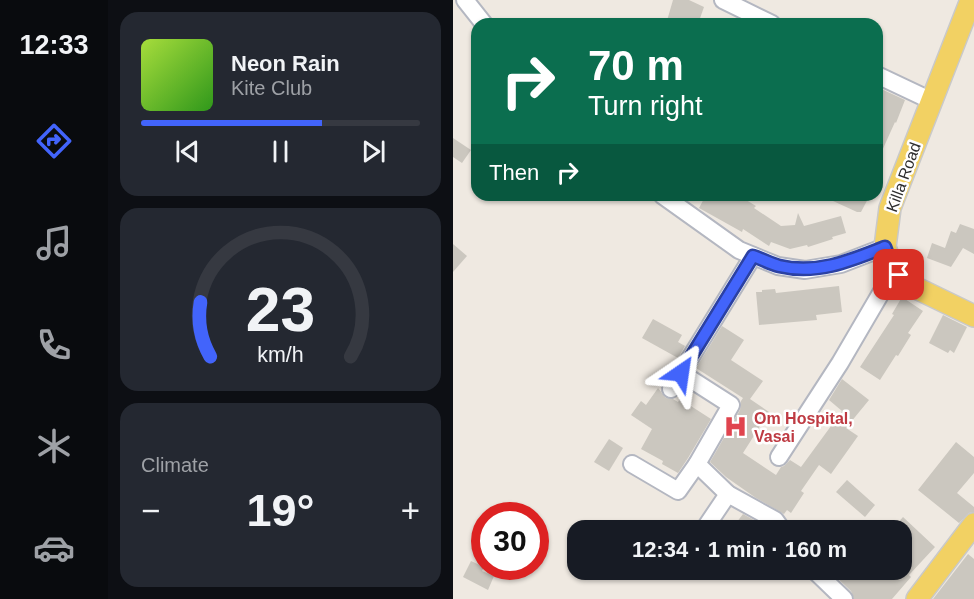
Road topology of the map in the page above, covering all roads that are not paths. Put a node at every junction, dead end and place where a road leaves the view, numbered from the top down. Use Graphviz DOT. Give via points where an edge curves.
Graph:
graph roads {
  1 [pos="465,0"];
  2 [pos="723,0"];
  3 [pos="972,3"];
  4 [pos="747,5"];
  5 [pos="479,18"];
  6 [pos="764,18"];
  7 [pos="883,78"];
  8 [pos="931,101"];
  9 [pos="670,201"];
  10 [pos="885,247"];
  11 [pos="753,256"];
  12 [pos="895,269"];
  13 [pos="974,316"];
  14 [pos="681,373"];
  15 [pos="671,389"];
  16 [pos="779,457"];
  17 [pos="697,464"];
  18 [pos="631,465"];
  19 [pos="728,495"];
  20 [pos="711,520"];
  21 [pos="775,520"];
  22 [pos="974,525"];
  23 [pos="825,580"];
  24 [pos="845,599"];
  25 [pos="917,599"];
  1 -- 5 [label="street"];
  2 -- 4 [label="street"];
  3 -- 8 [label="main road, Killa Road"];
  4 -- 6 [label="street"];
  7 -- 8 [label="street"];
  8 -- 10 [label="main road, Killa Road" via="890,208"];
  9 -- 11 [label="street"];
  10 -- 11 [label="street" via="841,264 805,270 778,266"];
  10 -- 12 [label="main road"];
  11 -- 14 [label="street"];
  12 -- 13 [label="main road" via="912,286"];
  12 -- 16 [label="street"];
  14 -- 15 [label="street"];
  14 -- 17 [label="street" via="731,405"];
  17 -- 18 [label="street" via="678,491"];
  17 -- 19 [label="street"];
  19 -- 20 [label="street"];
  19 -- 21 [label="street"];
  22 -- 25 [label="main road"];
  23 -- 24 [label="street"];
}
